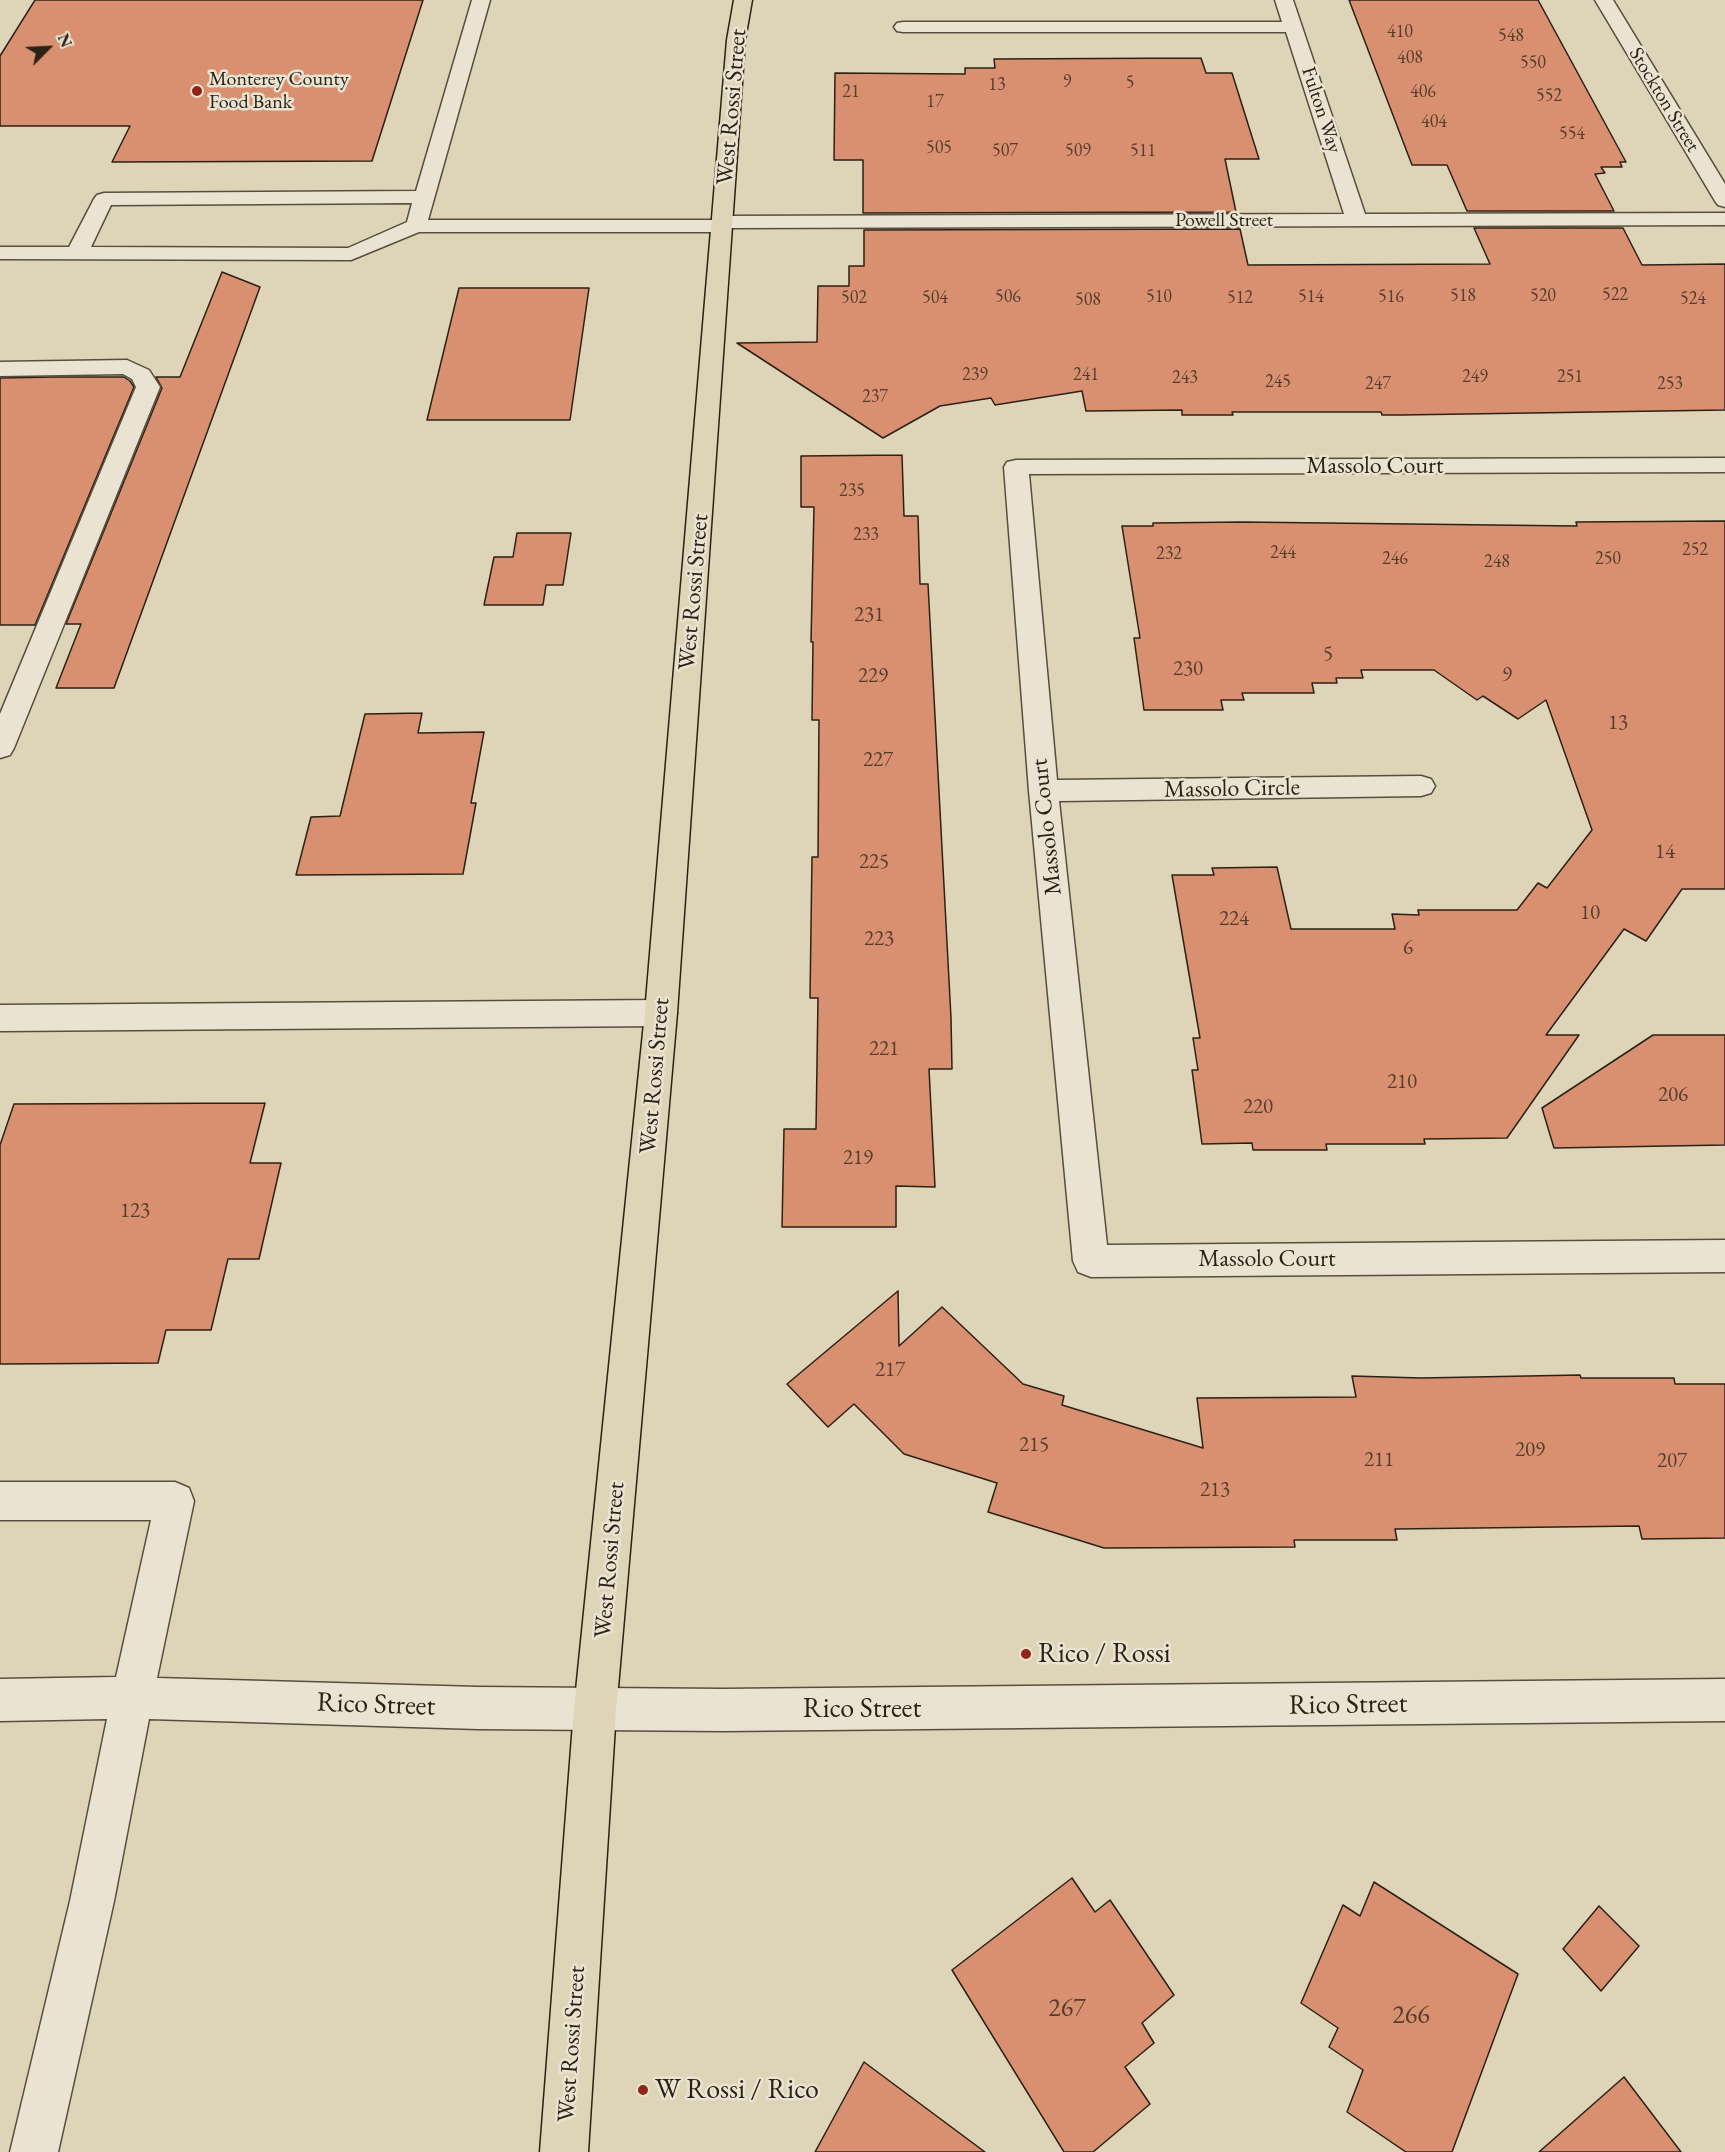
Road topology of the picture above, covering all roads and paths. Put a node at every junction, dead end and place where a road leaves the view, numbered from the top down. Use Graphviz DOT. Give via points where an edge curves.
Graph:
graph roads {
  1 [pos="481,0"];
  2 [pos="743,0"];
  3 [pos="1284,0"];
  4 [pos="1604,0"];
  5 [pos="903,27"];
  6 [pos="1293,27"];
  7 [pos="424,197"];
  8 [pos="1725,201"];
  9 [pos="1725,219"];
  10 [pos="1357,221"];
  11 [pos="723,224"];
  12 [pos="416,226"];
  13 [pos="0,253"];
  14 [pos="77,253"];
  15 [pos="0,369"];
  16 [pos="1725,465"];
  17 [pos="0,748"];
  18 [pos="1421,786"];
  19 [pos="1043,791"];
  20 [pos="661,1013"];
  21 [pos="0,1018"];
  22 [pos="1725,1256"];
  23 [pos="0,1501"];
  24 [pos="132,1698"];
  25 [pos="0,1700"];
  26 [pos="1725,1701"];
  27 [pos="595,1710"];
  28 [pos="34,2152"];
  29 [pos="564,2152"];
  1 -- 7 [label="street"];
  2 -- 11 [label="main road, West Rossi Street" via="736,40"];
  3 -- 6 [label="street, Fulton Way"];
  4 -- 8 [label="street, Stockton Street"];
  5 -- 6 [label="street"];
  6 -- 10 [label="street, Fulton Way"];
  7 -- 12 [label="street"];
  7 -- 14 [label="street" via="104,199"];
  9 -- 10 [label="street, Powell Street"];
  10 -- 11 [label="street, Powell Street"];
  11 -- 12 [label="street, Powell Street"];
  11 -- 20 [label="main road, West Rossi Street"];
  12 -- 14 [label="street" via="351,254"];
  13 -- 14 [label="street"];
  15 -- 17 [label="street" via="127,368 141,375 148,387"];
  16 -- 19 [label="street, Massolo Court" via="1016,467"];
  18 -- 19 [label="street, Massolo Circle"];
  19 -- 22 [label="street, Massolo Court" via="1091,1261"];
  20 -- 21 [label="street"];
  20 -- 27 [label="main road, West Rossi Street"];
  23 -- 24 [label="street" via="175,1501"];
  24 -- 25 [label="street, Rico Street"];
  24 -- 27 [label="street, Rico Street"];
  24 -- 28 [label="street" via="93,1901"];
  26 -- 27 [label="street, Rico Street"];
  27 -- 29 [label="main road, West Rossi Street"];
}
